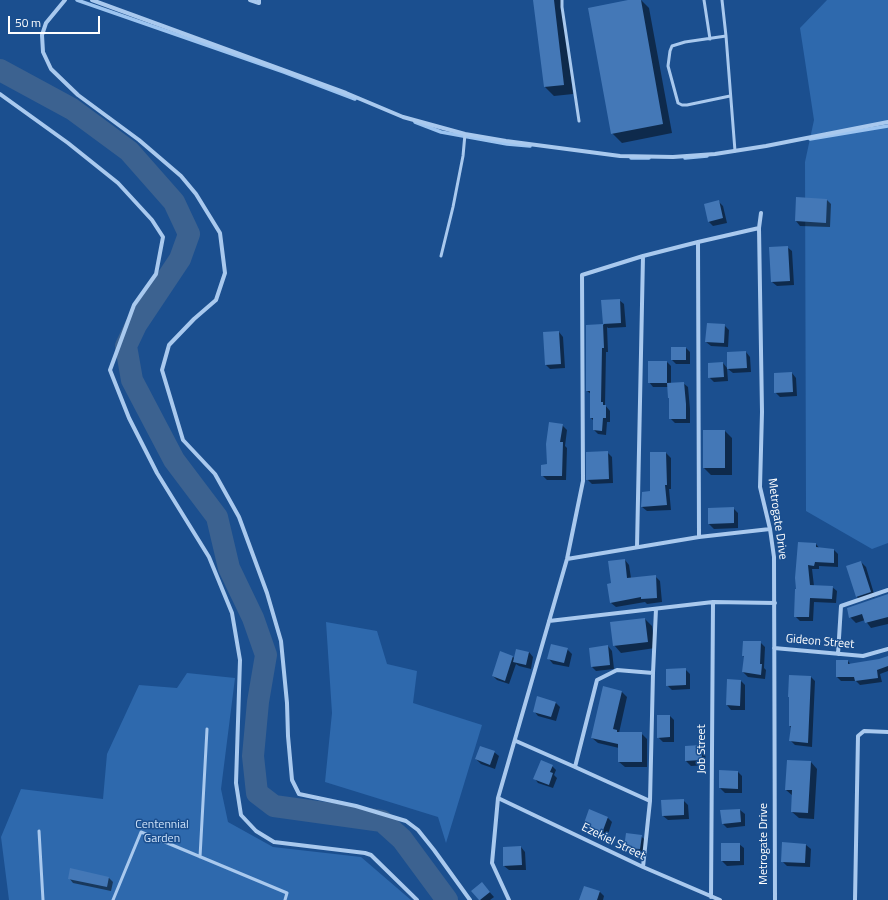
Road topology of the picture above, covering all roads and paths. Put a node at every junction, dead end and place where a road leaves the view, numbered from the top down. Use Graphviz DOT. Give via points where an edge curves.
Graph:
graph roads {
  1 [pos="65,0"];
  2 [pos="92,0"];
  3 [pos="250,0"];
  4 [pos="562,0"];
  5 [pos="704,0"];
  6 [pos="722,0"];
  7 [pos="259,2"];
  8 [pos="726,36"];
  9 [pos="710,38"];
  10 [pos="0,94"];
  11 [pos="730,96"];
  12 [pos="578,122"];
  13 [pos="888,122"];
  14 [pos="466,134"];
  15 [pos="736,151"];
  16 [pos="761,213"];
  17 [pos="759,228"];
  18 [pos="698,242"];
  19 [pos="441,256"];
  20 [pos="643,256"];
  21 [pos="770,529"];
  22 [pos="700,537"];
  23 [pos="637,547"];
  24 [pos="567,559"];
  25 [pos="888,590"];
  26 [pos="713,602"];
  27 [pos="774,603"];
  28 [pos="656,608"];
  29 [pos="549,621"];
  30 [pos="774,648"];
  31 [pos="888,649"];
  32 [pos="838,654"];
  33 [pos="653,673"];
  34 [pos="207,729"];
  35 [pos="888,732"];
  36 [pos="516,741"];
  37 [pos="575,767"];
  38 [pos="498,798"];
  39 [pos="650,801"];
  40 [pos="39,831"];
  41 [pos="200,857"];
  42 [pos="643,868"];
  43 [pos="711,897"];
  44 [pos="43,900"];
  45 [pos="113,900"];
  46 [pos="284,900"];
  47 [pos="417,900"];
  48 [pos="470,900"];
  49 [pos="509,900"];
  50 [pos="720,900"];
  51 [pos="775,900"];
  52 [pos="855,900"];
  1 -- 48 [label="street" via="46,23 42,35 43,52 51,69 78,95 139,140 181,176 196,194 220,233 224,273 216,300 194,318 169,345 162,370 183,440 215,474 235,511 267,593 281,641 292,780 300,794 356,806 406,821 418,830"];
  2 -- 14 [label="street" via="346,93 404,117"];
  3 -- 7 [label="street"];
  4 -- 12 [label="lane"];
  5 -- 9 [label="lane"];
  6 -- 8 [label="lane"];
  8 -- 9 [label="lane"];
  8 -- 11 [label="lane"];
  9 -- 11 [label="lane" via="672,46 668,66 678,103 687,105"];
  10 -- 47 [label="street" via="118,183 152,220 162,237 156,274 134,305 110,370 129,418 157,473 209,557 232,613 240,660 236,783 241,815 256,831 274,842 370,855"];
  11 -- 15 [label="lane"];
  13 -- 15 [label="street"];
  14 -- 15 [label="street" via="620,156 673,157"];
  14 -- 19 [label="lane" via="454,207"];
  16 -- 17 [label="street, Metrogate Drive"];
  17 -- 18 [label="street"];
  17 -- 21 [label="street, Metrogate Drive" via="762,412 760,487"];
  18 -- 20 [label="street"];
  18 -- 22 [label="street"];
  20 -- 23 [label="street"];
  20 -- 24 [label="street" via="582,275 583,481"];
  21 -- 22 [label="street"];
  21 -- 27 [label="street, Metrogate Drive" via="774,557"];
  22 -- 23 [label="street"];
  23 -- 24 [label="street"];
  24 -- 29 [label="street"];
  25 -- 32 [label="street" via="841,606"];
  26 -- 27 [label="street"];
  26 -- 28 [label="street"];
  26 -- 43 [label="street, Job Street"];
  27 -- 30 [label="street, Metrogate Drive"];
  28 -- 29 [label="street"];
  28 -- 33 [label="street"];
  29 -- 36 [label="street"];
  30 -- 32 [label="street, Gideon Street"];
  30 -- 51 [label="street, Metrogate Drive"];
  31 -- 32 [label="street, Gideon Street" via="863,656"];
  33 -- 37 [label="street" via="617,670 597,680"];
  33 -- 39 [label="street"];
  34 -- 41 [label="lane"];
  35 -- 52 [label="street" via="864,731 858,736"];
  36 -- 37 [label="street"];
  36 -- 38 [label="street"];
  37 -- 39 [label="street"];
  38 -- 42 [label="street, Ezekiel Street"];
  38 -- 49 [label="street" via="492,863"];
  39 -- 42 [label="street"];
  40 -- 44 [label="lane"];
  41 -- 45 [label="lane" via="141,832"];
  41 -- 46 [label="lane" via="287,893"];
  42 -- 43 [label="street, Ezekiel Street"];
  43 -- 50 [label="street, Ezekiel Street"];
}
